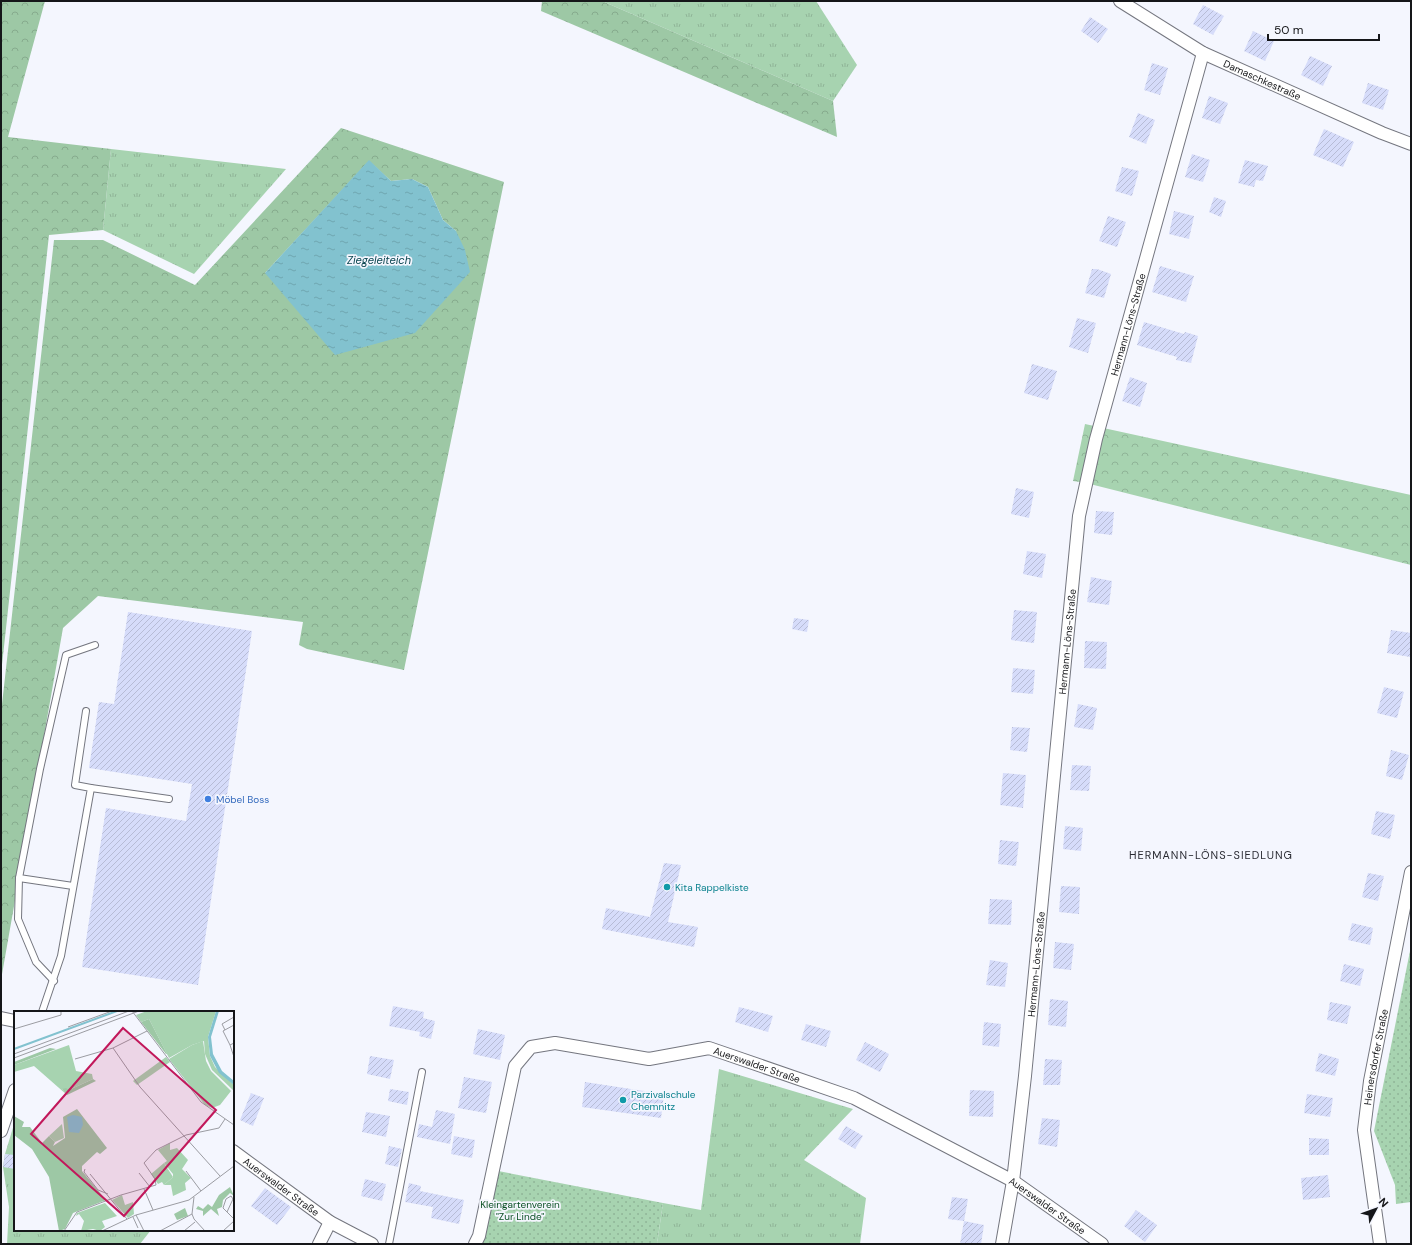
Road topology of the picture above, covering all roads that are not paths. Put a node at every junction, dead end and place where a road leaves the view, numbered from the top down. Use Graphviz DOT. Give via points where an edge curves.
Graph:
graph roads {
  1 [pos="1120,1"];
  2 [pos="1203,53"];
  3 [pos="1411,144"];
  4 [pos="95,645"];
  5 [pos="86,711"];
  6 [pos="91,788"];
  7 [pos="170,799"];
  8 [pos="1411,872"];
  9 [pos="19,878"];
  10 [pos="73,886"];
  11 [pos="1409,891"];
  12 [pos="54,981"];
  13 [pos="42,1011"];
  14 [pos="1,1018"];
  15 [pos="14,1021"];
  16 [pos="422,1072"];
  17 [pos="14,1093"];
  18 [pos="1,1131"];
  19 [pos="234,1152"];
  20 [pos="1013,1181"];
  21 [pos="330,1222"];
  22 [pos="319,1244"];
  23 [pos="372,1244"];
  24 [pos="389,1244"];
  25 [pos="475,1244"];
  26 [pos="1002,1244"];
  27 [pos="1102,1244"];
  28 [pos="1380,1244"];
  1 -- 2 [label="street, Damaschkestraße"];
  2 -- 3 [label="street, Damaschkestraße"];
  2 -- 20 [label="street, Hermann-Löns-Straße" via="1096,440 1079,516"];
  4 -- 9 [label="lane" via="66,655"];
  5 -- 6 [label="lane" via="75,785"];
  6 -- 7 [label="lane"];
  6 -- 10 [label="lane"];
  8 -- 11 [label="street, Heinersdorfer Straße"];
  9 -- 10 [label="lane"];
  9 -- 12 [label="lane" via="18,919 36,962"];
  10 -- 12 [label="lane"];
  11 -- 28 [label="street, Heinersdorfer Straße" via="1370,1081 1364,1130"];
  12 -- 13 [label="lane"];
  14 -- 15 [label="street"];
  16 -- 24 [label="lane"];
  17 -- 18 [label="street"];
  19 -- 21 [label="street, Auerswalder Straße"];
  20 -- 25 [label="street, Auerswalder Straße" via="854,1098 709,1048 649,1059 555,1043 531,1047 515,1066"];
  20 -- 26 [label="street, Hermann-Löns-Straße"];
  20 -- 27 [label="street, Auerswalder Straße"];
  21 -- 22 [label="street, Auerswalder Straße"];
  21 -- 23 [label="street, Auerswalder Straße"];
}
